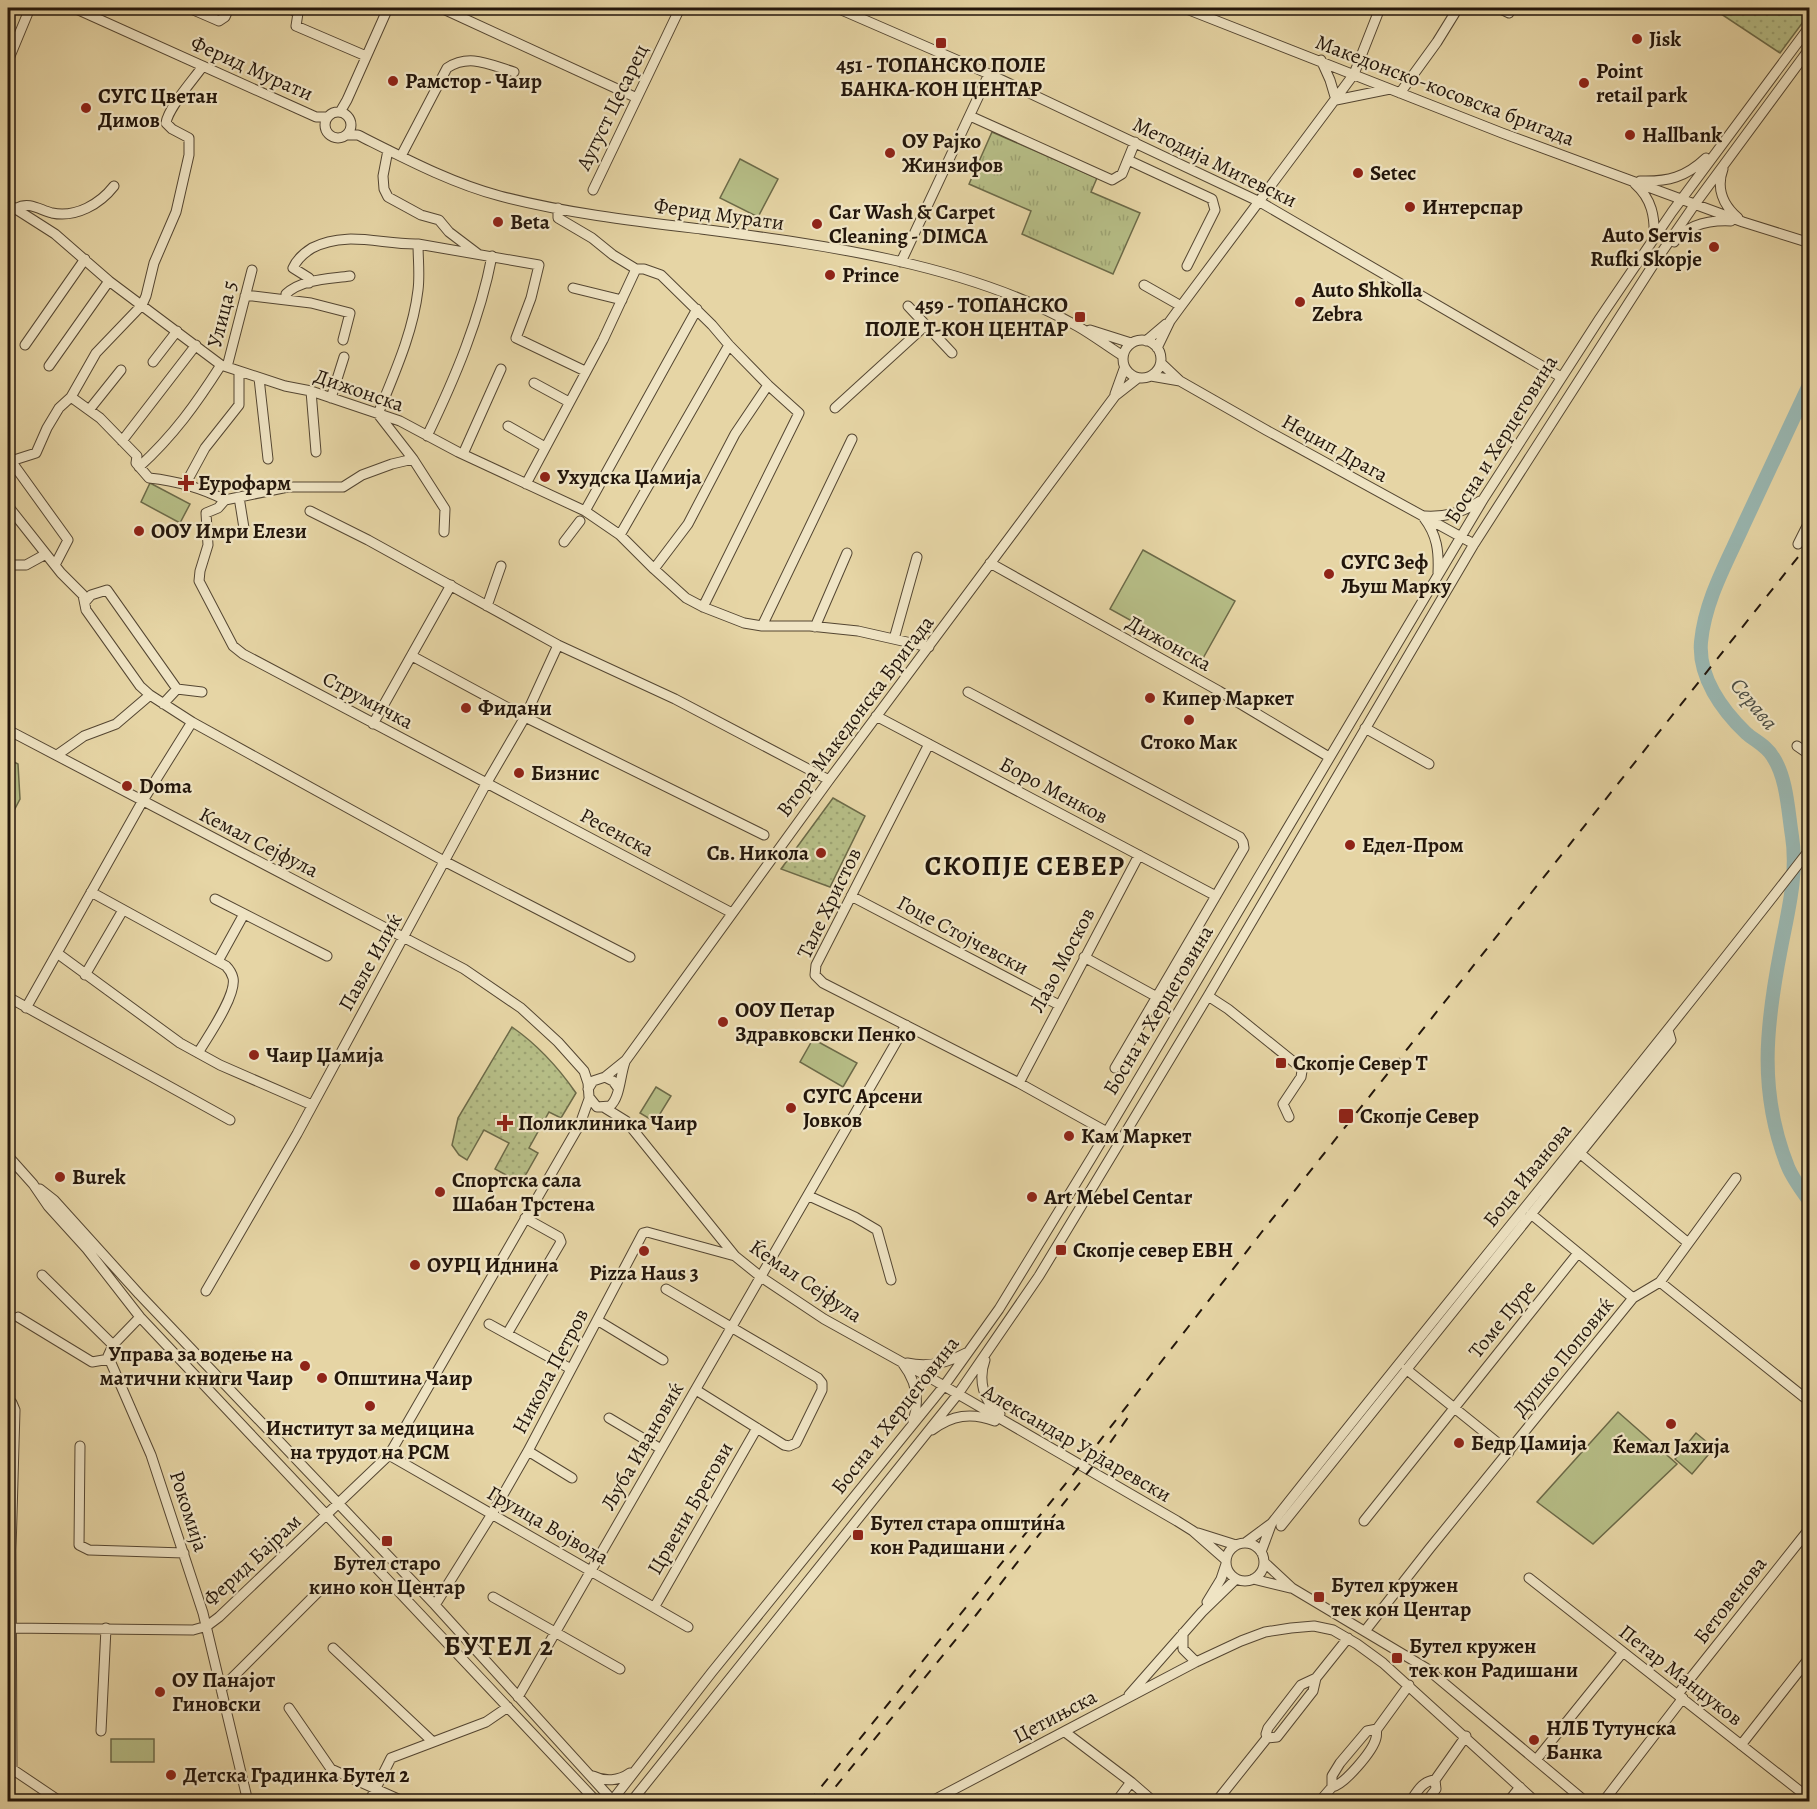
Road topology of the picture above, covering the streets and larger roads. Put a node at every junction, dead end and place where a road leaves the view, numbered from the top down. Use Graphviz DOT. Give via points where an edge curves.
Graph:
graph roads {
  1 [pos="30,8"];
  2 [pos="75,8"];
  3 [pos="189,8"];
  4 [pos="229,8"];
  5 [pos="289,8"];
  6 [pos="388,8"];
  7 [pos="441,8"];
  8 [pos="680,8"];
  9 [pos="837,8"];
  10 [pos="1184,8"];
  11 [pos="1380,8"];
  12 [pos="1458,8"];
  13 [pos="1499,8"];
  14 [pos="1509,13"];
  15 [pos="1809,26"];
  16 [pos="1809,48"];
  17 [pos="366,56"];
  18 [pos="1321,60"];
  19 [pos="8,61"];
  20 [pos="203,66"];
  21 [pos="514,72"];
  22 [pos="989,74"];
  23 [pos="1354,74"];
  24 [pos="1390,89"];
  25 [pos="1400,93"];
  26 [pos="637,98"];
  27 [pos="1336,100"];
  28 [pos="343,114"];
  29 [pos="970,116"];
  30 [pos="326,121"];
  31 [pos="349,130"];
  32 [pos="1135,142"];
  33 [pos="1721,144"];
  34 [pos="388,150"];
  35 [pos="401,156"];
  36 [pos="1128,160"];
  37 [pos="1724,164"];
  38 [pos="1632,181"];
  39 [pos="114,186"];
  40 [pos="593,190"];
  41 [pos="1682,199"];
  42 [pos="1260,202"];
  43 [pos="1695,204"];
  44 [pos="12,206"];
  45 [pos="558,208"];
  46 [pos="1743,222"];
  47 [pos="1654,238"];
  48 [pos="1809,243"];
  49 [pos="418,244"];
  50 [pos="481,256"];
  51 [pos="492,256"];
  52 [pos="85,259"];
  53 [pos="901,262"];
  54 [pos="1655,262"];
  55 [pos="1187,266"];
  56 [pos="636,269"];
  57 [pos="252,270"];
  58 [pos="350,276"];
  59 [pos="110,281"];
  60 [pos="309,283"];
  61 [pos="1144,285"];
  62 [pos="573,288"];
  63 [pos="286,294"];
  64 [pos="245,296"];
  65 [pos="301,296"];
  66 [pos="272,298"];
  67 [pos="622,300"];
  68 [pos="142,305"];
  69 [pos="908,306"];
  70 [pos="1181,306"];
  71 [pos="697,309"];
  72 [pos="1170,321"];
  73 [pos="926,325"];
  74 [pos="1077,326"];
  75 [pos="177,331"];
  76 [pos="343,340"];
  77 [pos="1146,340"];
  78 [pos="1131,343"];
  79 [pos="25,345"];
  80 [pos="196,345"];
  81 [pos="729,345"];
  82 [pos="1157,348"];
  83 [pos="952,353"];
  84 [pos="1123,356"];
  85 [pos="344,357"];
  86 [pos="153,362"];
  87 [pos="1161,363"];
  88 [pos="49,366"];
  89 [pos="224,366"];
  90 [pos="501,369"];
  91 [pos="1125,369"];
  92 [pos="121,370"];
  93 [pos="239,371"];
  94 [pos="585,371"];
  95 [pos="1151,376"];
  96 [pos="1561,377"];
  97 [pos="259,378"];
  98 [pos="1138,378"];
  99 [pos="1180,381"];
  100 [pos="534,383"];
  101 [pos="768,385"];
  102 [pos="310,391"];
  103 [pos="1114,396"];
  104 [pos="71,397"];
  105 [pos="331,398"];
  106 [pos="569,402"];
  107 [pos="835,408"];
  108 [pos="90,410"];
  109 [pos="378,414"];
  110 [pos="508,426"];
  111 [pos="427,436"];
  112 [pos="852,440"];
  113 [pos="122,441"];
  114 [pos="545,447"];
  115 [pos="316,452"];
  116 [pos="462,454"];
  117 [pos="268,459"];
  118 [pos="413,459"];
  119 [pos="9,461"];
  120 [pos="139,467"];
  121 [pos="186,483"];
  122 [pos="526,484"];
  123 [pos="239,497"];
  124 [pos="1484,498"];
  125 [pos="225,500"];
  126 [pos="8,506"];
  127 [pos="310,511"];
  128 [pos="585,512"];
  129 [pos="1423,516"];
  130 [pos="1809,520"];
  131 [pos="580,521"];
  132 [pos="244,528"];
  133 [pos="444,532"];
  134 [pos="620,535"];
  135 [pos="1460,537"];
  136 [pos="564,542"];
  137 [pos="1474,544"];
  138 [pos="1798,544"];
  139 [pos="847,553"];
  140 [pos="46,554"];
  141 [pos="917,557"];
  142 [pos="990,563"];
  143 [pos="8,565"];
  144 [pos="55,565"];
  145 [pos="501,566"];
  146 [pos="654,569"];
  147 [pos="1438,574"];
  148 [pos="451,585"];
  149 [pos="85,602"];
  150 [pos="488,606"];
  151 [pos="703,607"];
  152 [pos="762,626"];
  153 [pos="815,627"];
  154 [pos="894,639"];
  155 [pos="558,645"];
  156 [pos="929,647"];
  157 [pos="412,656"];
  158 [pos="177,689"];
  159 [pos="202,692"];
  160 [pos="968,692"];
  161 [pos="150,695"];
  162 [pos="163,704"];
  163 [pos="876,716"];
  164 [pos="525,717"];
  165 [pos="192,722"];
  166 [pos="373,724"];
  167 [pos="1365,728"];
  168 [pos="8,730"];
  169 [pos="928,744"];
  170 [pos="1797,746"];
  171 [pos="57,755"];
  172 [pos="1809,755"];
  173 [pos="1329,757"];
  174 [pos="1429,764"];
  175 [pos="829,780"];
  176 [pos="486,784"];
  177 [pos="142,801"];
  178 [pos="764,835"];
  179 [pos="1809,849"];
  180 [pos="1139,855"];
  181 [pos="444,861"];
  182 [pos="91,892"];
  183 [pos="851,896"];
  184 [pos="1216,896"];
  185 [pos="215,899"];
  186 [pos="123,910"];
  187 [pos="732,912"];
  188 [pos="244,914"];
  189 [pos="404,938"];
  190 [pos="57,953"];
  191 [pos="327,956"];
  192 [pos="630,957"];
  193 [pos="1084,957"];
  194 [pos="218,961"];
  195 [pos="86,975"];
  196 [pos="1208,996"];
  197 [pos="8,997"];
  198 [pos="1158,997"];
  199 [pos="1059,1005"];
  200 [pos="26,1008"];
  201 [pos="906,1024"];
  202 [pos="198,1053"];
  203 [pos="626,1060"];
  204 [pos="582,1068"];
  205 [pos="1115,1068"];
  206 [pos="603,1078"];
  207 [pos="1019,1083"];
  208 [pos="618,1088"];
  209 [pos="589,1094"];
  210 [pos="617,1099"];
  211 [pos="312,1105"];
  212 [pos="603,1108"];
  213 [pos="1288,1117"];
  214 [pos="230,1120"];
  215 [pos="626,1121"];
  216 [pos="580,1124"];
  217 [pos="1107,1132"];
  218 [pos="1576,1150"];
  219 [pos="9,1160"];
  220 [pos="1736,1178"];
  221 [pos="33,1184"];
  222 [pos="809,1196"];
  223 [pos="1531,1214"];
  224 [pos="525,1218"];
  225 [pos="1687,1242"];
  226 [pos="1578,1253"];
  227 [pos="735,1256"];
  228 [pos="42,1275"];
  229 [pos="760,1277"];
  230 [pos="891,1280"];
  231 [pos="1660,1282"];
  232 [pos="666,1289"];
  233 [pos="206,1291"];
  234 [pos="1633,1298"];
  235 [pos="18,1317"];
  236 [pos="140,1317"];
  237 [pos="1442,1317"];
  238 [pos="597,1320"];
  239 [pos="489,1324"];
  240 [pos="730,1328"];
  241 [pos="507,1334"];
  242 [pos="113,1345"];
  243 [pos="970,1350"];
  244 [pos="988,1353"];
  245 [pos="109,1359"];
  246 [pos="663,1360"];
  247 [pos="902,1362"];
  248 [pos="571,1369"];
  249 [pos="1406,1369"];
  250 [pos="944,1386"];
  251 [pos="696,1390"];
  252 [pos="958,1394"];
  253 [pos="8,1398"];
  254 [pos="1809,1402"];
  255 [pos="1454,1407"];
  256 [pos="609,1418"];
  257 [pos="757,1428"];
  258 [pos="909,1429"];
  259 [pos="1023,1433"];
  260 [pos="920,1438"];
  261 [pos="80,1446"];
  262 [pos="660,1449"];
  263 [pos="528,1452"];
  264 [pos="1509,1452"];
  265 [pos="389,1455"];
  266 [pos="572,1478"];
  267 [pos="338,1503"];
  268 [pos="492,1514"];
  269 [pos="326,1515"];
  270 [pos="1364,1521"];
  271 [pos="1276,1524"];
  272 [pos="1809,1528"];
  273 [pos="1193,1531"];
  274 [pos="1240,1544"];
  275 [pos="9,1549"];
  276 [pos="1261,1552"];
  277 [pos="184,1553"];
  278 [pos="1226,1562"];
  279 [pos="1264,1562"];
  280 [pos="591,1571"];
  281 [pos="1529,1578"];
  282 [pos="1236,1579"];
  283 [pos="1253,1579"];
  284 [pos="1292,1588"];
  285 [pos="318,1593"];
  286 [pos="493,1597"];
  287 [pos="435,1605"];
  288 [pos="655,1606"];
  289 [pos="1202,1612"];
  290 [pos="207,1626"];
  291 [pos="688,1627"];
  292 [pos="9,1628"];
  293 [pos="106,1628"];
  294 [pos="1365,1631"];
  295 [pos="554,1632"];
  296 [pos="1183,1633"];
  297 [pos="1348,1638"];
  298 [pos="333,1648"];
  299 [pos="1623,1652"];
  300 [pos="1809,1658"];
  301 [pos="1196,1662"];
  302 [pos="621,1670"];
  303 [pos="1316,1678"];
  304 [pos="1409,1685"];
  305 [pos="221,1689"];
  306 [pos="1680,1696"];
  307 [pos="518,1697"];
  308 [pos="1125,1700"];
  309 [pos="9,1703"];
  310 [pos="508,1707"];
  311 [pos="289,1708"];
  312 [pos="1377,1729"];
  313 [pos="101,1731"];
  314 [pos="1065,1732"];
  315 [pos="1466,1736"];
  316 [pos="1267,1738"];
  317 [pos="433,1742"];
  318 [pos="1741,1745"];
  319 [pos="1536,1760"];
  320 [pos="10,1770"];
  321 [pos="635,1770"];
  322 [pos="588,1774"];
  323 [pos="652,1777"];
  324 [pos="1435,1780"];
  325 [pos="1131,1782"];
  326 [pos="1809,1785"];
  327 [pos="375,1787"];
  328 [pos="1332,1787"];
  329 [pos="1520,1787"];
  330 [pos="1803,1798"];
  331 [pos="612,1801"];
  332 [pos="61,1802"];
  333 [pos="248,1802"];
  334 [pos="369,1802"];
  335 [pos="405,1802"];
  336 [pos="597,1802"];
  337 [pos="631,1802"];
  338 [pos="642,1802"];
  339 [pos="930,1802"];
  340 [pos="1116,1802"];
  341 [pos="1154,1802"];
  342 [pos="1216,1802"];
  343 [pos="1320,1802"];
  344 [pos="1410,1802"];
  345 [pos="1426,1802"];
  346 [pos="1508,1802"];
  347 [pos="1536,1802"];
  348 [pos="1586,1802"];
  349 [pos="1602,1802"];
  1 -- 19 [label="street"];
  2 -- 20 [label="street, Ферид Мурати"];
  3 -- 4 [label="street" via="219,21"];
  5 -- 17 [label="street" via="298,13 296,26"];
  6 -- 17 [label="street"];
  7 -- 26 [label="street"];
  8 -- 26 [label="street, Аугуст Цесарец"];
  9 -- 22 [label="street, Методија Митевски"];
  10 -- 18 [label="street, Македонско-косовска бригада"];
  11 -- 23 [label="street"];
  12 -- 25 [label="street"];
  13 -- 14 [label="street"];
  15 -- 33 [label="street"];
  16 -- 37 [label="street, Босна и Херцеговина"];
  17 -- 28 [label="street"];
  18 -- 23 [label="street, Македонско-косовска бригада"];
  18 -- 27 [label="street"];
  20 -- 30 [label="street, Ферид Мурати"];
  20 -- 68 [label="street" via="167,117 166,123 172,129 189,138 189,155 176,212 154,263"];
  21 -- 35 [label="street" via="473,60 458,61 447,68"];
  22 -- 29 [label="street"];
  22 -- 32 [label="street, Методија Митевски"];
  23 -- 24 [label="street, Македонско-косовска бригада"];
  23 -- 27 [label="street"];
  24 -- 25 [label="street, Македонско-косовска бригада"];
  24 -- 27 [label="street"];
  25 -- 38 [label="street, Македонско-косовска бригада"];
  26 -- 40 [label="street, Аугуст Цесарец"];
  27 -- 42 [label="street"];
  28 -- 30 [label="street"];
  28 -- 31 [label="street"];
  29 -- 36 [label="street" via="1112,180 1122,174"];
  29 -- 53 [label="street"];
  30 -- 31 [label="street" via="333,138 341,138"];
  31 -- 34 [label="street, Ферид Мурати"];
  32 -- 36 [label="street"];
  32 -- 42 [label="street, Методија Митевски"];
  33 -- 38 [label="street" via="1682,177"];
  33 -- 41 [label="street, Босна и Херцеговина"];
  34 -- 35 [label="street, Ферид Мурати"];
  34 -- 50 [label="street" via="383,176 388,197 421,215 440,220 449,232"];
  35 -- 45 [label="street, Ферид Мурати" via="500,196"];
  36 -- 55 [label="street" via="1212,199 1215,210"];
  37 -- 43 [label="street, Босна и Херцеговина"];
  37 -- 46 [label="street" via="1720,190 1725,203"];
  38 -- 41 [label="street, Македонско-косовска бригада"];
  38 -- 47 [label="street" via="1653,210"];
  39 -- 44 [label="street" via="93,206 62,215 31,206"];
  41 -- 43 [label="street, Македонско-косовска бригада"];
  41 -- 47 [label="street, Босна и Херцеговина"];
  42 -- 70 [label="street"];
  42 -- 96 [label="street, Методија Митевски"];
  43 -- 46 [label="street, Македонско-косовска бригада"];
  43 -- 54 [label="street, Босна и Херцеговина"];
  44 -- 52 [label="street, Дижонска"];
  45 -- 53 [label="street, Ферид Мурати"];
  45 -- 56 [label="street" via="558,218"];
  46 -- 48 [label="street"];
  46 -- 54 [label="street" via="1711,221 1687,230"];
  47 -- 96 [label="street, Босна и Херцеговина"];
  49 -- 50 [label="street"];
  49 -- 60 [label="street" via="363,238 324,243 296,260 293,268 309,278"];
  49 -- 109 [label="street" via="415,313"];
  50 -- 51 [label="street"];
  51 -- 94 [label="street" via="539,265 516,338"];
  51 -- 111 [label="street" via="474,324"];
  52 -- 59 [label="street, Дижонска"];
  52 -- 79 [label="street"];
  53 -- 74 [label="street, Ферид Мурати" via="992,288"];
  54 -- 137 [label="street, Босна и Херцеговина"];
  56 -- 67 [label="street"];
  56 -- 71 [label="street" via="661,275"];
  57 -- 64 [label="street, Улица 5"];
  58 -- 60 [label="street"];
  59 -- 68 [label="street, Дижонска"];
  59 -- 88 [label="street"];
  60 -- 63 [label="street"];
  61 -- 70 [label="street"];
  62 -- 67 [label="street"];
  63 -- 65 [label="street"];
  63 -- 66 [label="street"];
  64 -- 66 [label="street"];
  64 -- 89 [label="street, Улица 5"];
  66 -- 76 [label="street" via="350,313"];
  67 -- 94 [label="street"];
  68 -- 75 [label="street, Дижонска"];
  68 -- 104 [label="street" via="96,353"];
  69 -- 73 [label="street"];
  70 -- 72 [label="street"];
  71 -- 81 [label="street"];
  71 -- 128 [label="street"];
  72 -- 77 [label="street"];
  72 -- 82 [label="street"];
  73 -- 83 [label="street"];
  73 -- 107 [label="street"];
  74 -- 78 [label="street, Ферид Мурати"];
  74 -- 84 [label="street, Ферид Мурати"];
  75 -- 80 [label="street, Дижонска"];
  75 -- 86 [label="street"];
  77 -- 78 [label="street"];
  77 -- 82 [label="street"];
  78 -- 84 [label="street"];
  80 -- 89 [label="street, Дижонска"];
  80 -- 113 [label="street"];
  81 -- 101 [label="street"];
  81 -- 134 [label="street"];
  82 -- 87 [label="street"];
  84 -- 91 [label="street"];
  85 -- 105 [label="street"];
  87 -- 95 [label="street"];
  87 -- 99 [label="street, Неџип Драга"];
  89 -- 93 [label="street, Дижонска"];
  89 -- 120 [label="street" via="171,436"];
  90 -- 116 [label="street"];
  91 -- 98 [label="street"];
  91 -- 103 [label="street, Втора Македонска Бригада"];
  92 -- 108 [label="street"];
  93 -- 97 [label="street, Дижонска"];
  93 -- 121 [label="street" via="239,405 205,448"];
  94 -- 106 [label="street"];
  95 -- 98 [label="street"];
  95 -- 99 [label="street, Неџип Драга"];
  96 -- 124 [label="street, Босна и Херцеговина"];
  97 -- 102 [label="street, Дижонска"];
  97 -- 117 [label="street"];
  98 -- 103 [label="street, Втора Македонска Бригада"];
  99 -- 129 [label="street, Неџип Драга"];
  100 -- 106 [label="street"];
  101 -- 146 [label="street" via="735,434 688,524"];
  101 -- 151 [label="street" via="799,413"];
  102 -- 105 [label="street, Дижонска"];
  102 -- 115 [label="street"];
  103 -- 142 [label="street, Втора Македонска Бригада"];
  104 -- 108 [label="street"];
  104 -- 119 [label="street" via="59,408 36,453"];
  105 -- 109 [label="street, Дижонска"];
  106 -- 114 [label="street"];
  108 -- 113 [label="street"];
  109 -- 111 [label="street, Дижонска"];
  109 -- 118 [label="street"];
  110 -- 114 [label="street"];
  111 -- 116 [label="street, Дижонска"];
  112 -- 152 [label="street"];
  113 -- 120 [label="street" via="136,456"];
  114 -- 122 [label="street"];
  116 -- 122 [label="street, Дижонска"];
  118 -- 123 [label="street" via="392,464 343,487 288,487"];
  118 -- 133 [label="street" via="445,509"];
  119 -- 144 [label="street" via="68,540"];
  120 -- 121 [label="street" via="149,478"];
  121 -- 125 [label="street"];
  122 -- 128 [label="street, Дижонска"];
  123 -- 125 [label="street"];
  123 -- 132 [label="street"];
  124 -- 129 [label="street" via="1452,515"];
  124 -- 135 [label="street, Босна и Херцеговина"];
  125 -- 166 [label="street, Струмичка" via="206,513 208,545 199,581 233,646"];
  126 -- 140 [label="street"];
  127 -- 148 [label="street"];
  128 -- 134 [label="street, Дижонска"];
  129 -- 135 [label="street, Неџип Драга"];
  129 -- 147 [label="street" via="1437,543"];
  130 -- 138 [label="street"];
  131 -- 136 [label="street"];
  134 -- 146 [label="street, Дижонска"];
  135 -- 137 [label="street, Неџип Драга"];
  135 -- 147 [label="street, Босна и Херцеговина"];
  137 -- 167 [label="street, Босна и Херцеговина"];
  139 -- 153 [label="street"];
  140 -- 143 [label="street" via="26,565"];
  140 -- 144 [label="street"];
  141 -- 154 [label="street"];
  142 -- 156 [label="street, Втора Македонска Бригада"];
  142 -- 173 [label="street, Дижонска"];
  144 -- 149 [label="street"];
  145 -- 150 [label="street"];
  146 -- 151 [label="street, Дижонска" via="686,598"];
  147 -- 173 [label="street, Босна и Херцеговина"];
  148 -- 150 [label="street"];
  148 -- 157 [label="street"];
  149 -- 158 [label="street" via="91,595 107,590"];
  149 -- 161 [label="street" via="86,610"];
  150 -- 155 [label="street"];
  151 -- 152 [label="street, Дижонска"];
  152 -- 153 [label="street, Дижонска"];
  153 -- 154 [label="street, Дижонска"];
  154 -- 156 [label="street, Дижонска"];
  155 -- 164 [label="street, Павле Илиќ"];
  155 -- 175 [label="street" via="675,699"];
  156 -- 163 [label="street, Втора Македонска Бригада"];
  157 -- 164 [label="street"];
  157 -- 166 [label="street"];
  158 -- 159 [label="street"];
  158 -- 162 [label="street"];
  160 -- 184 [label="street" via="1240,837 1244,848"];
  161 -- 162 [label="street"];
  161 -- 171 [label="street" via="116,724 84,736"];
  162 -- 165 [label="street"];
  163 -- 169 [label="street, Боро Менков"];
  163 -- 175 [label="street, Втора Македонска Бригада"];
  164 -- 176 [label="street, Павле Илиќ"];
  164 -- 178 [label="street"];
  165 -- 177 [label="street"];
  165 -- 181 [label="street"];
  166 -- 176 [label="street, Струмичка"];
  167 -- 174 [label="street"];
  167 -- 196 [label="street, Босна и Херцеговина"];
  168 -- 171 [label="street"];
  169 -- 180 [label="street, Боро Менков"];
  169 -- 183 [label="street, Тале Христов"];
  170 -- 172 [label="street"];
  171 -- 177 [label="street, Кемал Сејфула"];
  173 -- 217 [label="street, Босна и Херцеговина"];
  175 -- 187 [label="street, Втора Македонска Бригада"];
  176 -- 181 [label="street, Павле Илиќ"];
  176 -- 187 [label="street, Ресенска"];
  177 -- 182 [label="street"];
  177 -- 189 [label="street, Кемал Сејфула"];
  179 -- 218 [label="street" via="1668,1030 1671,1040"];
  180 -- 184 [label="street, Боро Менков"];
  180 -- 193 [label="street, Лазо Москов"];
  181 -- 189 [label="street, Павле Илиќ"];
  181 -- 192 [label="street"];
  182 -- 186 [label="street"];
  182 -- 190 [label="street"];
  183 -- 199 [label="street, Гоце Стојчевски"];
  183 -- 201 [label="street, Тале Христов" via="816,965 815,975 823,983"];
  184 -- 198 [label="street"];
  185 -- 188 [label="street"];
  186 -- 194 [label="street"];
  186 -- 195 [label="street"];
  187 -- 203 [label="street, Втора Македонска Бригада"];
  188 -- 191 [label="street"];
  188 -- 194 [label="street"];
  189 -- 204 [label="street" via="464,969 521,1008"];
  189 -- 211 [label="street, Павле Илиќ"];
  190 -- 195 [label="street"];
  190 -- 200 [label="street"];
  193 -- 198 [label="street"];
  193 -- 199 [label="street, Лазо Москов"];
  194 -- 202 [label="street" via="230,972 233,985"];
  195 -- 202 [label="street"];
  196 -- 213 [label="street" via="1300,1066 1301,1077 1283,1104"];
  196 -- 244 [label="street, Босна и Херцеговина" via="1040,1276"];
  197 -- 200 [label="street"];
  198 -- 205 [label="street"];
  199 -- 207 [label="street, Лазо Москов"];
  200 -- 214 [label="street"];
  201 -- 207 [label="street, Тале Христов"];
  201 -- 222 [label="street, Љуба Ивановиќ"];
  202 -- 211 [label="street"];
  203 -- 206 [label="street, Втора Македонска Бригада"];
  203 -- 208 [label="street, Втора Македонска Бригада"];
  204 -- 206 [label="street"];
  204 -- 209 [label="street"];
  206 -- 208 [label="street" via="613,1081"];
  206 -- 209 [label="street" via="593,1081"];
  207 -- 217 [label="street, Тале Христов"];
  208 -- 210 [label="street"];
  209 -- 212 [label="street" via="593,1104"];
  209 -- 216 [label="street"];
  210 -- 212 [label="street"];
  210 -- 215 [label="street, Ќемал Сејфула"];
  211 -- 233 [label="street, Павле Илиќ"];
  212 -- 215 [label="street, Ќемал Сејфула"];
  212 -- 216 [label="street"];
  215 -- 227 [label="street, Ќемал Сејфула"];
  216 -- 224 [label="street"];
  217 -- 243 [label="street, Босна и Херцеговина"];
  218 -- 223 [label="street"];
  218 -- 225 [label="street"];
  218 -- 237 [label="street, Боца Иванова"];
  219 -- 221 [label="street"];
  220 -- 225 [label="street"];
  221 -- 236 [label="street"];
  221 -- 267 [label="street" via="54,1200"];
  222 -- 229 [label="street, Љуба Ивановиќ"];
  222 -- 230 [label="street" via="877,1230"];
  223 -- 226 [label="street"];
  223 -- 237 [label="street"];
  224 -- 241 [label="street" via="559,1237 561,1242"];
  224 -- 265 [label="street, Ферид Бајрам"];
  225 -- 231 [label="street"];
  226 -- 234 [label="street"];
  226 -- 255 [label="street, Томе Пуре"];
  227 -- 229 [label="street, Ќемал Сејфула"];
  227 -- 238 [label="street, Никола Петров" via="643,1233"];
  228 -- 242 [label="street"];
  229 -- 240 [label="street, Љуба Ивановиќ"];
  229 -- 247 [label="street, Ќемал Сејфула" via="824,1319"];
  231 -- 234 [label="street, Душко Поповиќ"];
  231 -- 254 [label="street"];
  232 -- 240 [label="street"];
  234 -- 264 [label="street, Душко Поповиќ"];
  235 -- 245 [label="street" via="92,1362"];
  236 -- 242 [label="street"];
  236 -- 269 [label="street"];
  237 -- 249 [label="street"];
  237 -- 271 [label="street, Боца Иванова"];
  238 -- 246 [label="street"];
  238 -- 248 [label="street, Никола Петров"];
  239 -- 241 [label="street"];
  240 -- 251 [label="street, Љуба Ивановиќ"];
  240 -- 257 [label="street" via="822,1383 796,1443 784,1445"];
  241 -- 248 [label="street"];
  242 -- 245 [label="street"];
  243 -- 247 [label="street" via="939,1363"];
  243 -- 250 [label="street, Босна и Херцеговина"];
  244 -- 252 [label="street, Босна и Херцеговина"];
  244 -- 259 [label="street" via="982,1375 986,1397 996,1412"];
  245 -- 277 [label="street, Рокомија" via="151,1455"];
  247 -- 250 [label="street, Ќемал Сејфула"];
  247 -- 258 [label="street" via="917,1393"];
  248 -- 263 [label="street, Никола Петров"];
  249 -- 255 [label="street"];
  249 -- 271 [label="street"];
  250 -- 252 [label="street, Александар Урдаревски"];
  250 -- 258 [label="street, Босна и Херцеговина"];
  251 -- 257 [label="street"];
  251 -- 262 [label="street, Љуба Ивановиќ"];
  252 -- 259 [label="street, Александар Урдаревски"];
  252 -- 260 [label="street, Босна и Херцеговина"];
  253 -- 275 [label="street" via="15,1410"];
  255 -- 264 [label="street"];
  255 -- 270 [label="street, Томе Пуре"];
  256 -- 262 [label="street"];
  257 -- 288 [label="street, Црвени Брегови"];
  258 -- 321 [label="street, Босна и Херцеговина"];
  259 -- 260 [label="street" via="970,1415 957,1416"];
  259 -- 273 [label="street, Александар Урдаревски"];
  260 -- 323 [label="street, Босна и Херцеговина"];
  261 -- 277 [label="street" via="79,1545 89,1550"];
  262 -- 280 [label="street, Љуба Ивановиќ"];
  263 -- 266 [label="street"];
  263 -- 268 [label="street, Никола Петров"];
  264 -- 294 [label="street, Душко Поповиќ"];
  265 -- 267 [label="street, Ферид Бајрам"];
  265 -- 268 [label="street, Груица Војвода"];
  267 -- 269 [label="street, Ферид Бајрам"];
  267 -- 287 [label="street"];
  268 -- 280 [label="street, Груица Војвода"];
  268 -- 287 [label="street, Никола Петров"];
  269 -- 290 [label="street, Ферид Бајрам"];
  269 -- 310 [label="street"];
  271 -- 274 [label="street, Боца Иванова"];
  271 -- 276 [label="street, Боца Иванова"];
  272 -- 306 [label="street, Бетовенова"];
  273 -- 274 [label="street, Александар Урдаревски"];
  273 -- 278 [label="street, Александар Урдаревски"];
  274 -- 276 [label="street" via="1251,1544"];
  274 -- 278 [label="street" via="1228,1554"];
  275 -- 292 [label="street"];
  276 -- 279 [label="street"];
  277 -- 290 [label="street, Рокомија"];
  278 -- 282 [label="street"];
  278 -- 289 [label="street"];
  279 -- 283 [label="street"];
  279 -- 284 [label="street"];
  280 -- 288 [label="street, Груица Војвода"];
  280 -- 295 [label="street, Љуба Ивановиќ"];
  281 -- 299 [label="street, Петар Манџуков"];
  282 -- 283 [label="street"];
  282 -- 289 [label="street"];
  283 -- 284 [label="street"];
  284 -- 294 [label="street"];
  285 -- 305 [label="street"];
  286 -- 295 [label="street"];
  287 -- 307 [label="street"];
  288 -- 291 [label="street, Груица Војвода"];
  289 -- 296 [label="street"];
  290 -- 293 [label="street, Ферид Бајрам" via="193,1630"];
  290 -- 305 [label="street, Рокомија"];
  292 -- 293 [label="street, Ферид Бајрам"];
  292 -- 309 [label="street"];
  293 -- 313 [label="street"];
  294 -- 319 [label="street" via="1426,1668"];
  295 -- 302 [label="street"];
  295 -- 307 [label="street, Љуба Ивановиќ"];
  296 -- 301 [label="street" via="1183,1649"];
  296 -- 308 [label="street"];
  297 -- 301 [label="street, Цетињска" via="1314,1626 1265,1632"];
  297 -- 303 [label="street"];
  297 -- 304 [label="street, Цетињска"];
  298 -- 317 [label="street"];
  299 -- 306 [label="street, Петар Манџуков"];
  299 -- 319 [label="street"];
  300 -- 318 [label="street"];
  301 -- 308 [label="street, Цетињска"];
  303 -- 316 [label="street" via="1292,1695 1268,1728"];
  303 -- 316 [label="street" via="1313,1691 1277,1737"];
  304 -- 312 [label="street"];
  304 -- 315 [label="street, Цетињска"];
  305 -- 333 [label="street, Рокомија"];
  306 -- 318 [label="street, Петар Манџуков"];
  306 -- 349 [label="street, Бетовенова"];
  307 -- 322 [label="street"];
  308 -- 314 [label="street, Цетињска"];
  309 -- 320 [label="street"];
  310 -- 317 [label="street" via="486,1722"];
  310 -- 336 [label="street"];
  311 -- 327 [label="street" via="331,1769"];
  312 -- 328 [label="street" via="1376,1738 1363,1758 1343,1782"];
  312 -- 328 [label="street" via="1367,1731 1340,1763 1332,1776"];
  314 -- 325 [label="street"];
  314 -- 339 [label="street, Цетињска"];
  315 -- 324 [label="street"];
  315 -- 329 [label="street, Цетињска"];
  316 -- 342 [label="street"];
  317 -- 327 [label="street" via="391,1758"];
  318 -- 330 [label="street, Петар Манџуков"];
  319 -- 348 [label="street"];
  320 -- 332 [label="street"];
  321 -- 322 [label="street" via="614,1780"];
  321 -- 331 [label="street, Босна и Херцеговина"];
  322 -- 331 [label="street"];
  323 -- 337 [label="street, Босна и Херцеговина"];
  323 -- 338 [label="street"];
  324 -- 344 [label="street" via="1423,1784"];
  324 -- 345 [label="street" via="1436,1789"];
  325 -- 340 [label="street"];
  325 -- 341 [label="street"];
  326 -- 330 [label="street"];
  327 -- 334 [label="street"];
  327 -- 335 [label="street"];
  328 -- 343 [label="street"];
  329 -- 346 [label="street"];
  329 -- 347 [label="street, Цетињска"];
}
